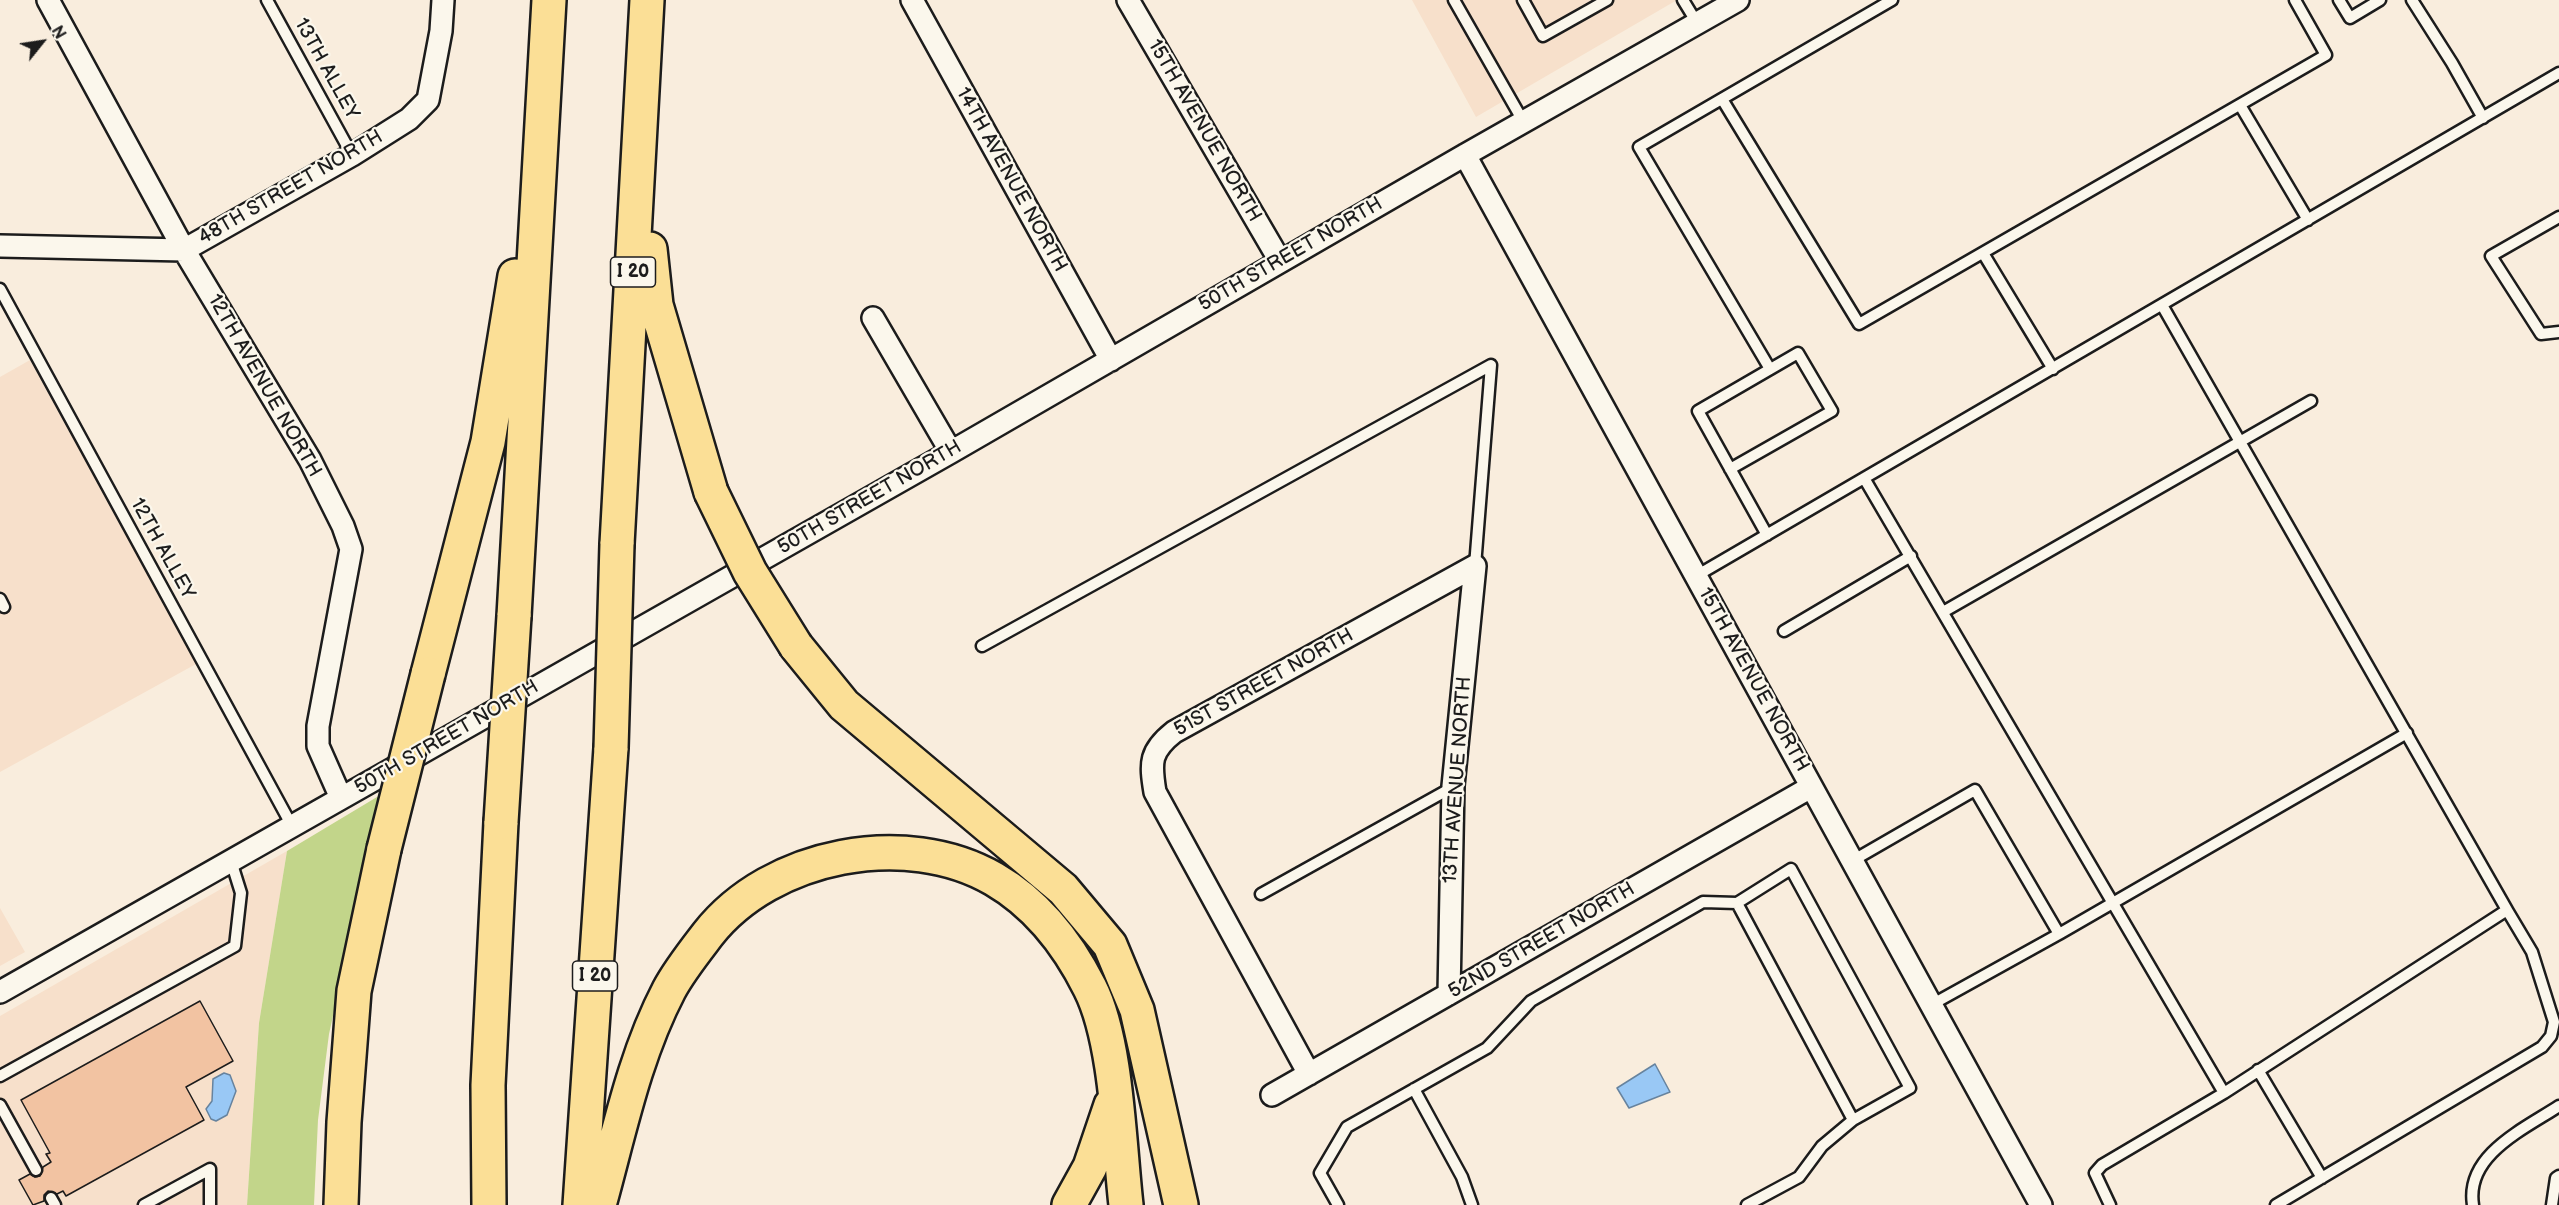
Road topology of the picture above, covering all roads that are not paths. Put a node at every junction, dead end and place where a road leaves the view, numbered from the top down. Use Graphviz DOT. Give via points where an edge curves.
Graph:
graph roads {
  1 [pos="48,0"];
  2 [pos="267,0"];
  3 [pos="443,0"];
  4 [pos="549,0"];
  5 [pos="647,0"];
  6 [pos="912,0"];
  7 [pos="1128,0"];
  8 [pos="1454,0"];
  9 [pos="1523,0"];
  10 [pos="1607,0"];
  11 [pos="1683,0"];
  12 [pos="1738,0"];
  13 [pos="1892,0"];
  14 [pos="2295,0"];
  15 [pos="2339,0"];
  16 [pos="2380,0"];
  17 [pos="2412,0"];
  18 [pos="1696,23"];
  19 [pos="2559,73"];
  20 [pos="544,99"];
  21 [pos="1722,99"];
  22 [pos="2240,105"];
  23 [pos="2483,118"];
  24 [pos="1523,122"];
  25 [pos="1464,154"];
  26 [pos="352,155"];
  27 [pos="639,159"];
  28 [pos="2559,217"];
  29 [pos="2308,220"];
  30 [pos="0,246"];
  31 [pos="184,250"];
  32 [pos="1983,253"];
  33 [pos="1280,261"];
  34 [pos="0,289"];
  35 [pos="2162,305"];
  36 [pos="873,318"];
  37 [pos="2559,332"];
  38 [pos="1111,360"];
  39 [pos="1770,369"];
  40 [pos="2052,369"];
  41 [pos="2311,400"];
  42 [pos="2240,442"];
  43 [pos="951,452"];
  44 [pos="1730,468"];
  45 [pos="1864,478"];
  46 [pos="1767,535"];
  47 [pos="1911,556"];
  48 [pos="1474,567"];
  49 [pos="1696,576"];
  50 [pos="1943,612"];
  51 [pos="1784,632"];
  52 [pos="982,646"];
  53 [pos="2407,733"];
  54 [pos="1454,786"];
  55 [pos="1811,787"];
  56 [pos="341,798"];
  57 [pos="292,826"];
  58 [pos="231,861"];
  59 [pos="1852,861"];
  60 [pos="1261,894"];
  61 [pos="1737,903"];
  62 [pos="2113,903"];
  63 [pos="2507,910"];
  64 [pos="2059,934"];
  65 [pos="0,992"];
  66 [pos="1449,994"];
  67 [pos="1931,1005"];
  68 [pos="1137,1010"];
  69 [pos="2259,1070"];
  70 [pos="1309,1074"];
  71 [pos="0,1076"];
  72 [pos="1414,1089"];
  73 [pos="2224,1093"];
  74 [pos="1114,1094"];
  75 [pos="1272,1095"];
  76 [pos="0,1105"];
  77 [pos="2559,1106"];
  78 [pos="1853,1120"];
  79 [pos="36,1170"];
  80 [pos="2559,1176"];
  81 [pos="2322,1178"];
  82 [pos="144,1205"];
  83 [pos="210,1205"];
  84 [pos="341,1205"];
  85 [pos="489,1205"];
  86 [pos="580,1205"];
  87 [pos="599,1205"];
  88 [pos="1069,1205"];
  89 [pos="1126,1205"];
  90 [pos="1163,1205"];
  91 [pos="1181,1205"];
  92 [pos="1338,1205"];
  93 [pos="1472,1205"];
  94 [pos="1747,1205"];
  95 [pos="2041,1205"];
  96 [pos="2110,1205"];
  97 [pos="2276,1205"];
  98 [pos="2473,1205"];
  99 [pos="2552,1205"];
  1 -- 31 [label="street, 12TH AVENUE NORTH"];
  2 -- 26 [label="lane, 13TH ALLEY"];
  3 -- 26 [label="street, 48TH STREET NORTH" via="428,100 409,119"];
  4 -- 20 [label="highway"];
  5 -- 27 [label="highway, I 20"];
  6 -- 38 [label="street, 14TH AVENUE NORTH"];
  7 -- 33 [label="street, 15TH AVENUE NORTH"];
  8 -- 24 [label="lane"];
  9 -- 10 [label="lane" via="1543,36"];
  11 -- 18 [label="lane"];
  12 -- 18 [label="street, 50TH STREET NORTH"];
  13 -- 21 [label="lane"];
  14 -- 22 [label="lane" via="2326,55"];
  15 -- 16 [label="lane" via="2350,18"];
  17 -- 23 [label="lane"];
  18 -- 24 [label="street, 50TH STREET NORTH"];
  19 -- 23 [label="lane"];
  20 -- 84 [label="highway, bridge" via="488,442 384,849 354,991"];
  20 -- 85 [label="highway, bridge" via="501,822 488,1085"];
  21 -- 32 [label="lane" via="1860,324"];
  21 -- 39 [label="lane" via="1639,147"];
  22 -- 29 [label="lane"];
  22 -- 32 [label="lane"];
  23 -- 29 [label="lane"];
  24 -- 25 [label="street, 50TH STREET NORTH"];
  25 -- 33 [label="street, 50TH STREET NORTH"];
  25 -- 49 [label="street, 15TH AVENUE NORTH"];
  26 -- 31 [label="street, 48TH STREET NORTH"];
  27 -- 68 [label="highway, bridge" via="656,305 711,492 750,572 796,646 844,705 1063,889 1110,945"];
  27 -- 86 [label="highway, I 20, bridge" via="617,544 611,748"];
  28 -- 37 [label="lane" via="2491,256 2541,333"];
  29 -- 35 [label="lane"];
  30 -- 31 [label="street, 48TH STREET NORTH"];
  31 -- 56 [label="street, 12TH AVENUE NORTH" via="310,460 351,549 318,726 318,746"];
  32 -- 40 [label="lane"];
  33 -- 38 [label="street, 50TH STREET NORTH"];
  34 -- 57 [label="lane, 12TH ALLEY"];
  35 -- 40 [label="lane"];
  35 -- 42 [label="lane"];
  36 -- 43 [label="street"];
  38 -- 43 [label="street, 50TH STREET NORTH"];
  39 -- 44 [label="lane" via="1698,411"];
  39 -- 44 [label="lane" via="1798,353 1832,411"];
  40 -- 45 [label="lane"];
  41 -- 42 [label="lane"];
  42 -- 50 [label="lane"];
  42 -- 53 [label="lane"];
  43 -- 56 [label="street, 50TH STREET NORTH"];
  44 -- 46 [label="lane"];
  45 -- 46 [label="lane"];
  45 -- 47 [label="lane"];
  46 -- 49 [label="lane"];
  47 -- 50 [label="lane"];
  47 -- 51 [label="lane"];
  48 -- 52 [label="lane" via="1491,365"];
  48 -- 54 [label="street, 13TH AVENUE NORTH"];
  48 -- 70 [label="street, 51ST STREET NORTH" via="1174,732 1157,746 1151,767 1155,792"];
  49 -- 55 [label="street, 15TH AVENUE NORTH"];
  50 -- 62 [label="lane"];
  53 -- 62 [label="lane"];
  53 -- 63 [label="lane"];
  54 -- 60 [label="lane"];
  54 -- 66 [label="street, 13TH AVENUE NORTH"];
  55 -- 59 [label="street, 15TH AVENUE NORTH"];
  55 -- 66 [label="street, 52ND STREET NORTH"];
  56 -- 57 [label="street, 50TH STREET NORTH"];
  57 -- 58 [label="street, 50TH STREET NORTH"];
  58 -- 65 [label="street, 50TH STREET NORTH"];
  58 -- 71 [label="lane" via="241,893 235,946"];
  59 -- 64 [label="lane" via="1975,790"];
  59 -- 67 [label="street, 15TH AVENUE NORTH"];
  61 -- 72 [label="lane" via="1703,902 1530,1001 1487,1048"];
  61 -- 78 [label="lane"];
  61 -- 78 [label="lane" via="1791,869 1911,1088"];
  62 -- 64 [label="lane"];
  62 -- 73 [label="lane"];
  63 -- 69 [label="lane"];
  63 -- 81 [label="lane" via="2532,952 2554,1022 2551,1036 2542,1047"];
  64 -- 67 [label="lane"];
  66 -- 70 [label="street, 52ND STREET NORTH"];
  67 -- 95 [label="street, 15TH AVENUE NORTH"];
  68 -- 90 [label="highway"];
  68 -- 91 [label="highway"];
  69 -- 73 [label="lane"];
  69 -- 81 [label="lane"];
  70 -- 75 [label="street, 52ND STREET NORTH"];
  72 -- 92 [label="lane" via="1347,1127 1320,1173"];
  72 -- 93 [label="lane" via="1462,1177"];
  73 -- 96 [label="lane" via="2102,1165 2095,1173"];
  74 -- 87 [label="highway" via="1105,1029 1091,989 1064,942 1035,909 994,879 952,862 899,852 856,854 811,865 773,881 710,932 669,989 639,1060"];
  74 -- 88 [label="highway" via="1090,1167"];
  74 -- 89 [label="highway"];
  76 -- 79 [label="lane"];
  77 -- 98 [label="lane" via="2490,1152 2470,1188"];
  78 -- 94 [label="lane" via="1822,1146 1799,1177"];
  80 -- 99 [label="lane"];
  81 -- 97 [label="lane"];
  82 -- 83 [label="lane" via="210,1169"];
}
